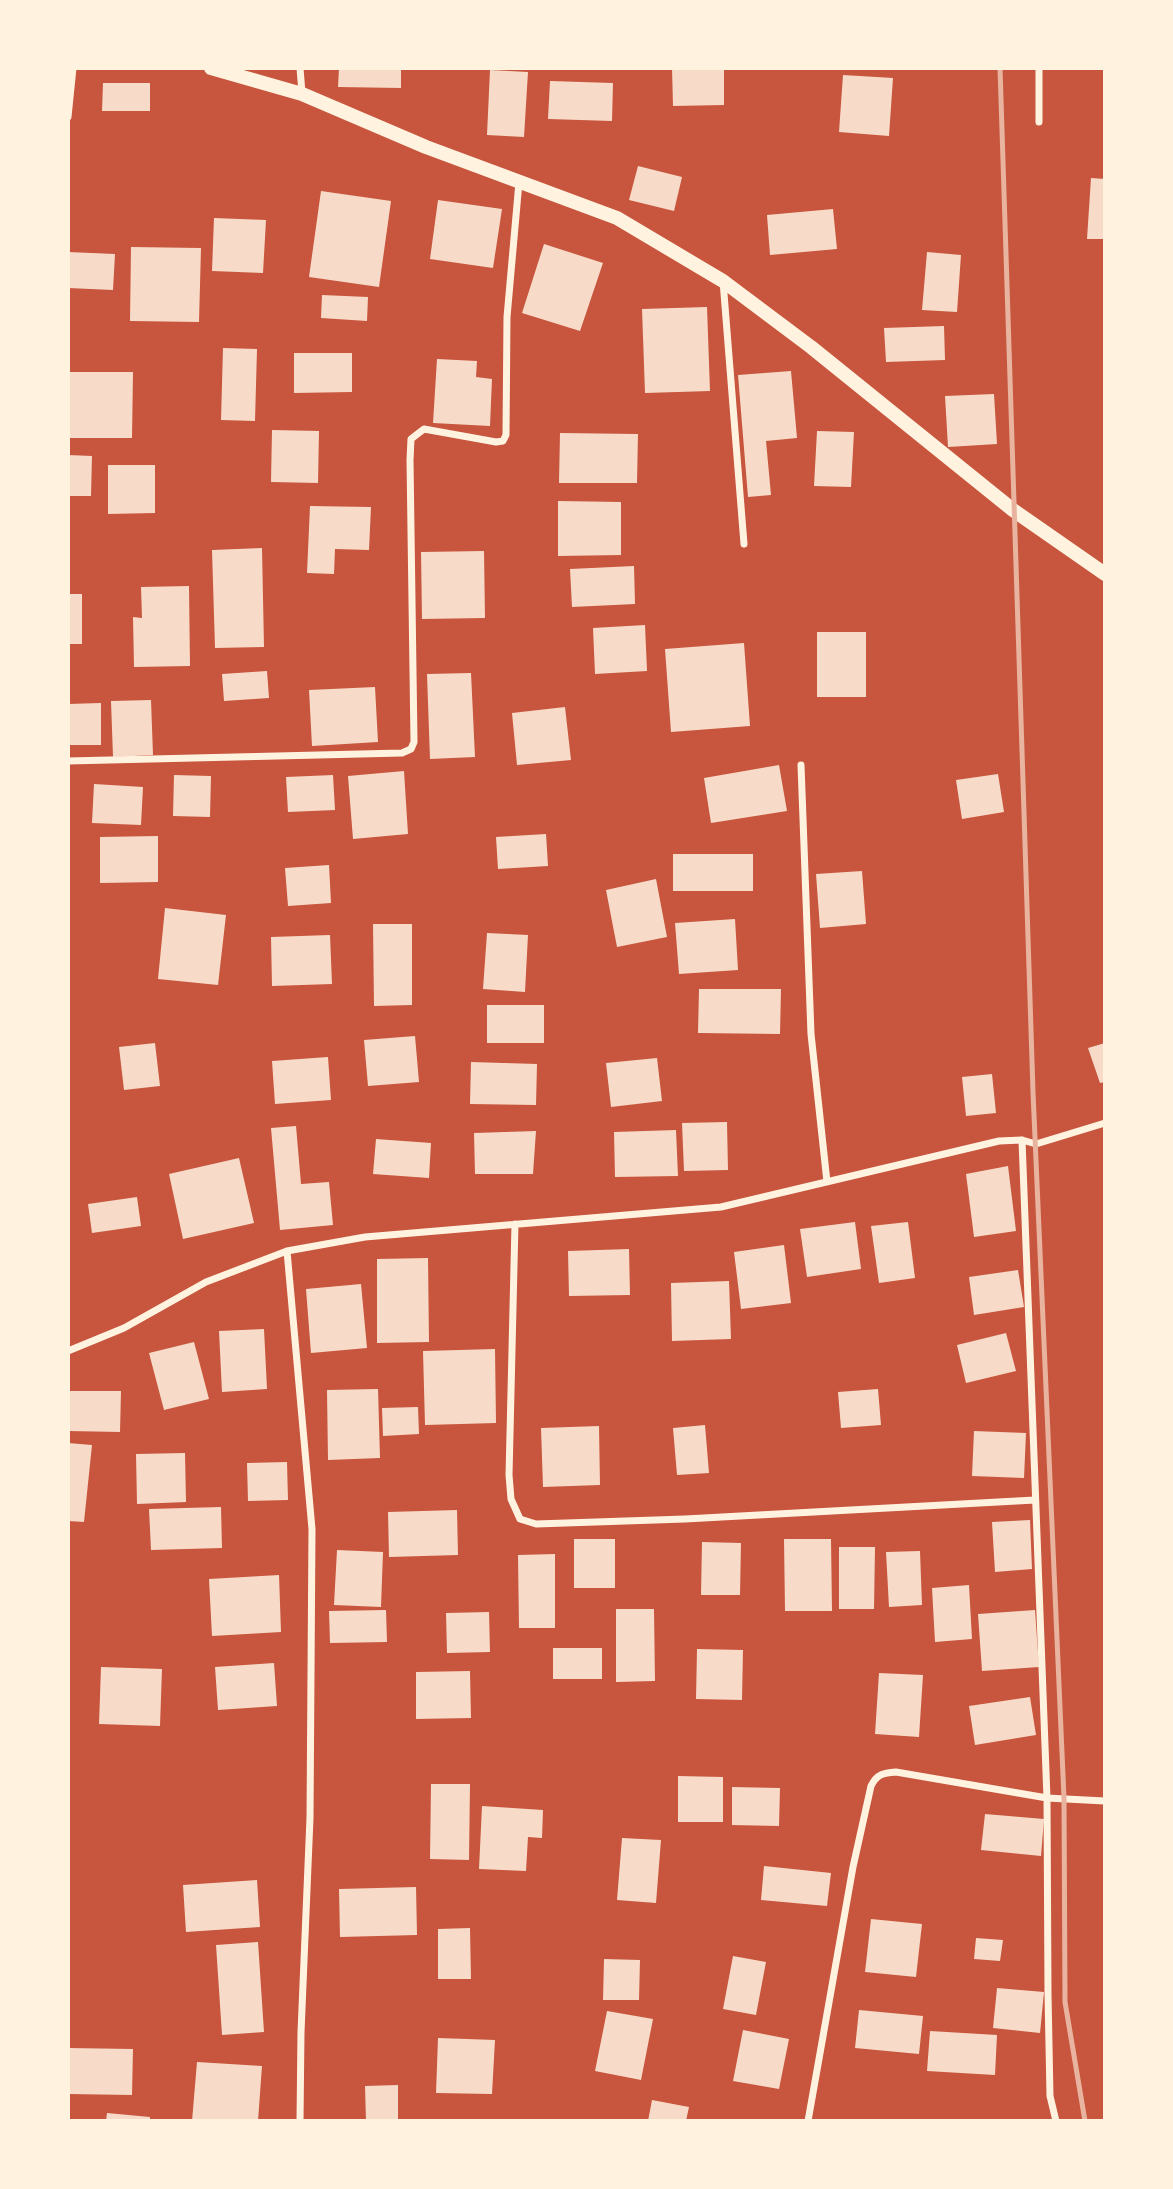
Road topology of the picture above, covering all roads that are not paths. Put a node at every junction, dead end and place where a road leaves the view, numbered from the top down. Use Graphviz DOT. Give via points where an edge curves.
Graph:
graph roads {
  1 [pos="73,68"];
  2 [pos="211,68"];
  3 [pos="299,68"];
  4 [pos="1039,68"];
  5 [pos="302,94"];
  6 [pos="68,117"];
  7 [pos="1039,122"];
  8 [pos="519,181"];
  9 [pos="723,281"];
  10 [pos="744,544"];
  11 [pos="1105,574"];
  12 [pos="68,761"];
  13 [pos="801,765"];
  14 [pos="1105,1123"];
  15 [pos="1022,1140"];
  16 [pos="827,1182"];
  17 [pos="515,1224"];
  18 [pos="287,1251"];
  19 [pos="68,1351"];
  20 [pos="1035,1500"];
  21 [pos="1047,1798"];
  22 [pos="1105,1801"];
  23 [pos="300,2121"];
  24 [pos="808,2121"];
  25 [pos="1056,2121"];
  1 -- 6 [label="street"];
  2 -- 5 [label="main road"];
  3 -- 5 [label="street"];
  4 -- 7 [label="street"];
  5 -- 8 [label="main road"];
  8 -- 9 [label="main road" via="617,218"];
  8 -- 12 [label="street" via="507,317 506,435 496,442 424,429 411,439 411,749 402,753"];
  9 -- 10 [label="street"];
  9 -- 11 [label="main road" via="1013,510"];
  13 -- 16 [label="street" via="811,1034"];
  14 -- 15 [label="street" via="1036,1144"];
  15 -- 16 [label="street" via="999,1141"];
  15 -- 20 [label="street"];
  16 -- 17 [label="street" via="721,1207"];
  17 -- 18 [label="street" via="366,1237"];
  17 -- 20 [label="street" via="509,1475 511,1499 520,1519 536,1524"];
  18 -- 19 [label="street" via="206,1282 124,1328"];
  18 -- 23 [label="street" via="312,1528 310,1818"];
  20 -- 21 [label="street"];
  21 -- 22 [label="street"];
  21 -- 24 [label="street" via="896,1772 876,1777 853,1867"];
  21 -- 25 [label="street" via="1048,1994"];
}
